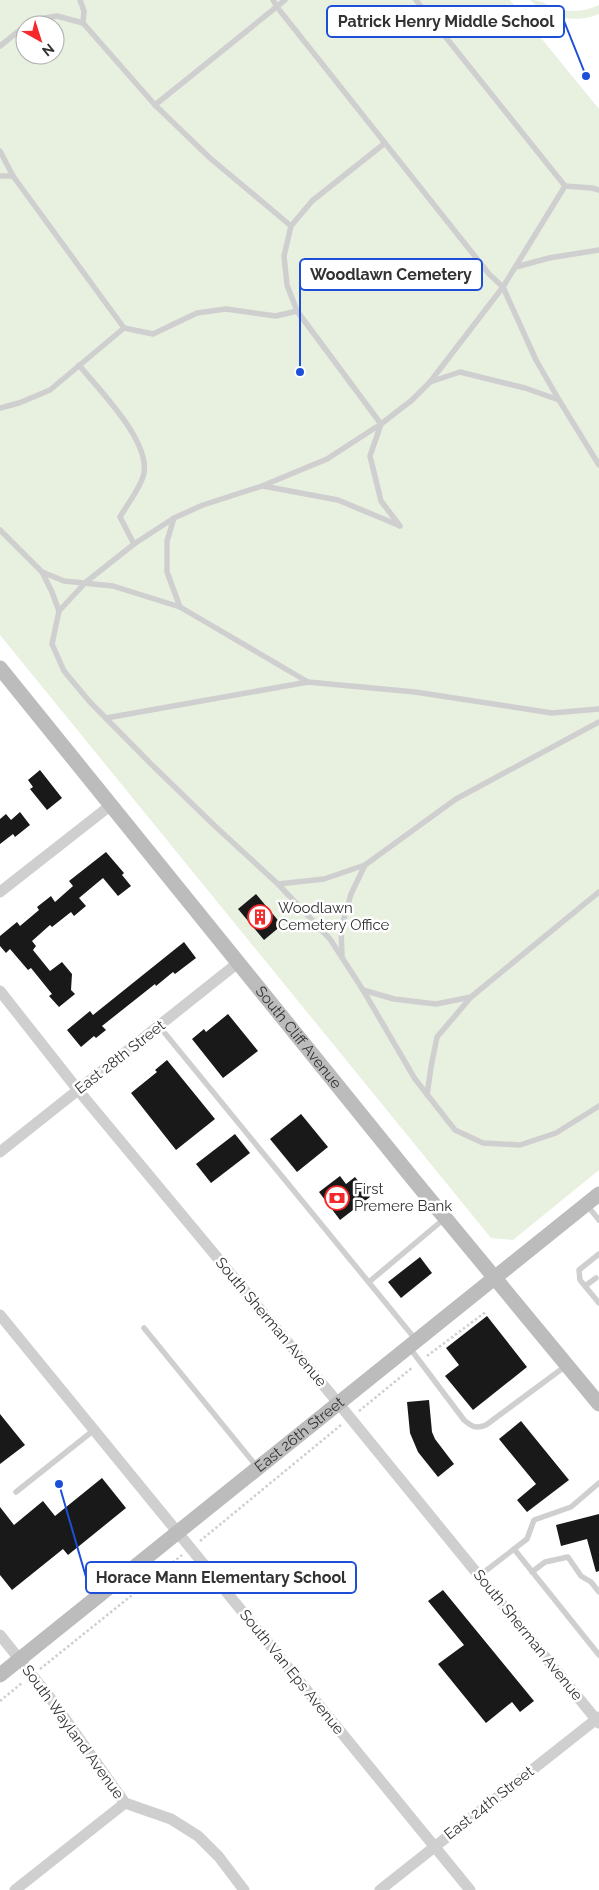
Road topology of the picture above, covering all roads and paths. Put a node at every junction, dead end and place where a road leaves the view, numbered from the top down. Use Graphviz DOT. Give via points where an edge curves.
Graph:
graph roads {
  1 [pos="80,0"];
  2 [pos="274,0"];
  3 [pos="285,0"];
  4 [pos="416,0"];
  5 [pos="277,7"];
  6 [pos="65,18"];
  7 [pos="82,23"];
  8 [pos="15,34"];
  9 [pos="0,46"];
  10 [pos="155,105"];
  11 [pos="385,143"];
  12 [pos="0,151"];
  13 [pos="0,176"];
  14 [pos="13,176"];
  15 [pos="565,186"];
  16 [pos="599,190"];
  17 [pos="291,226"];
  18 [pos="599,250"];
  19 [pos="516,267"];
  20 [pos="503,286"];
  21 [pos="297,311"];
  22 [pos="124,328"];
  23 [pos="79,365"];
  24 [pos="430,382"];
  25 [pos="559,400"];
  26 [pos="0,408"];
  27 [pos="381,424"];
  28 [pos="599,465"];
  29 [pos="262,486"];
  30 [pos="174,518"];
  31 [pos="0,530"];
  32 [pos="134,544"];
  33 [pos="42,572"];
  34 [pos="86,582"];
  35 [pos="180,607"];
  36 [pos="59,611"];
  37 [pos="0,668"];
  38 [pos="308,682"];
  39 [pos="599,709"];
  40 [pos="106,718"];
  41 [pos="599,722"];
  42 [pos="111,805"];
  43 [pos="364,865"];
  44 [pos="278,884"];
  45 [pos="0,892"];
  46 [pos="599,892"];
  47 [pos="342,958"];
  48 [pos="239,962"];
  49 [pos="363,990"];
  50 [pos="0,991"];
  51 [pos="471,997"];
  52 [pos="159,1026"];
  53 [pos="78,1090"];
  54 [pos="427,1095"];
  55 [pos="599,1106"];
  56 [pos="0,1152"];
  57 [pos="599,1194"];
  58 [pos="586,1204"];
  59 [pos="445,1218"];
  60 [pos="599,1220"];
  61 [pos="599,1254"];
  62 [pos="494,1277"];
  63 [pos="596,1278"];
  64 [pos="369,1282"];
  65 [pos="586,1286"];
  66 [pos="597,1295"];
  67 [pos="599,1303"];
  68 [pos="487,1311"];
  69 [pos="0,1315"];
  70 [pos="144,1328"];
  71 [pos="413,1344"];
  72 [pos="420,1362"];
  73 [pos="567,1365"];
  74 [pos="339,1404"];
  75 [pos="599,1404"];
  76 [pos="350,1418"];
  77 [pos="94,1430"];
  78 [pos="258,1468"];
  79 [pos="599,1483"];
  80 [pos="16,1492"];
  81 [pos="177,1531"];
  82 [pos="191,1548"];
  83 [pos="514,1549"];
  84 [pos="532,1572"];
  85 [pos="479,1576"];
  86 [pos="599,1592"];
  87 [pos="0,1635"];
  88 [pos="599,1655"];
  89 [pos="20,1659"];
  90 [pos="0,1675"];
  91 [pos="32,1675"];
  92 [pos="0,1701"];
  93 [pos="598,1720"];
  94 [pos="125,1803"];
  95 [pos="434,1847"];
  96 [pos="15,1890"];
  97 [pos="244,1890"];
  98 [pos="380,1890"];
  99 [pos="470,1890"];
  1 -- 7 [label="lane" via="84,11"];
  2 -- 5 [label="lane"];
  3 -- 5 [label="lane"];
  4 -- 15 [label="lane"];
  5 -- 10 [label="lane"];
  5 -- 11 [label="lane"];
  6 -- 7 [label="lane"];
  7 -- 10 [label="lane"];
  8 -- 9 [label="lane"];
  10 -- 17 [label="lane" via="210,158"];
  11 -- 17 [label="lane" via="312,201"];
  11 -- 20 [label="lane" via="489,274"];
  12 -- 14 [label="lane"];
  13 -- 14 [label="lane"];
  14 -- 22 [label="lane"];
  15 -- 16 [label="lane"];
  15 -- 19 [label="lane"];
  17 -- 21 [label="lane" via="284,256 287,285"];
  18 -- 19 [label="lane"];
  19 -- 20 [label="lane"];
  20 -- 24 [label="lane"];
  20 -- 25 [label="lane" via="536,360"];
  21 -- 22 [label="lane" via="276,316 226,309 197,313 153,334"];
  21 -- 27 [label="lane"];
  22 -- 23 [label="lane"];
  23 -- 26 [label="lane" via="50,390"];
  23 -- 32 [label="lane" via="134,434 143,453 144,475 120,518"];
  24 -- 25 [label="lane" via="460,372"];
  24 -- 27 [label="lane"];
  25 -- 28 [label="lane"];
  27 -- 29 [label="lane" via="327,460"];
  27 -- 29 [label="lane" via="370,456 381,501 400,526 338,500"];
  29 -- 30 [label="lane"];
  30 -- 32 [label="lane"];
  30 -- 35 [label="lane" via="167,541 167,572"];
  31 -- 33 [label="lane"];
  32 -- 34 [label="lane"];
  33 -- 34 [label="lane" via="64,581"];
  33 -- 36 [label="lane"];
  34 -- 35 [label="lane" via="113,586"];
  34 -- 36 [label="lane"];
  35 -- 38 [label="lane"];
  36 -- 40 [label="lane" via="52,644 64,671"];
  37 -- 42 [label="main road, South Cliff Avenue"];
  38 -- 39 [label="lane" via="415,692 552,713"];
  38 -- 40 [label="lane"];
  40 -- 44 [label="lane" via="216,828"];
  41 -- 43 [label="lane" via="456,799"];
  42 -- 45 [label="street"];
  42 -- 48 [label="main road, South Cliff Avenue"];
  43 -- 44 [label="lane" via="324,879"];
  43 -- 47 [label="lane" via="341,929"];
  44 -- 47 [label="lane" via="330,939"];
  46 -- 51 [label="lane"];
  47 -- 49 [label="lane"];
  48 -- 52 [label="street, East 28th Street"];
  48 -- 59 [label="main road, South Cliff Avenue"];
  49 -- 51 [label="lane" via="394,999 436,1004"];
  49 -- 54 [label="lane"];
  50 -- 53 [label="street, South Sherman Avenue"];
  51 -- 54 [label="lane" via="437,1037"];
  52 -- 53 [label="street, East 28th Street"];
  52 -- 64 [label="lane"];
  53 -- 56 [label="street, East 28th Street"];
  53 -- 74 [label="street, South Sherman Avenue"];
  54 -- 55 [label="lane" via="455,1130 483,1143 520,1145 556,1133"];
  57 -- 58 [label="main road, East 26th Street"];
  58 -- 60 [label="lane"];
  58 -- 62 [label="main road, East 26th Street"];
  59 -- 62 [label="main road, South Cliff Avenue"];
  59 -- 64 [label="lane"];
  61 -- 65 [label="lane" via="579,1270 580,1280"];
  62 -- 71 [label="main road, East 26th Street"];
  62 -- 73 [label="main road, South Cliff Avenue"];
  63 -- 65 [label="lane"];
  64 -- 71 [label="lane"];
  65 -- 66 [label="lane"];
  66 -- 67 [label="lane"];
  68 -- 72 [label="path"];
  69 -- 77 [label="street, South Van Eps Avenue"];
  70 -- 78 [label="lane"];
  71 -- 72 [label="lane"];
  71 -- 74 [label="main road, East 26th Street"];
  72 -- 73 [label="lane" via="464,1420 478,1428"];
  72 -- 76 [label="path"];
  73 -- 75 [label="main road, South Cliff Avenue"];
  74 -- 76 [label="street, South Sherman Avenue"];
  74 -- 78 [label="main road, East 26th Street"];
  76 -- 82 [label="path"];
  76 -- 85 [label="street, South Sherman Avenue"];
  77 -- 80 [label="lane"];
  77 -- 81 [label="street, South Van Eps Avenue"];
  78 -- 81 [label="main road, East 26th Street"];
  79 -- 83 [label="lane" via="571,1507 534,1520 527,1539"];
  81 -- 82 [label="street, South Van Eps Avenue"];
  81 -- 89 [label="main road, East 26th Street"];
  82 -- 91 [label="path"];
  82 -- 95 [label="street, South Van Eps Avenue"];
  83 -- 84 [label="lane"];
  83 -- 85 [label="lane"];
  84 -- 86 [label="lane" via="545,1562 568,1557 581,1576"];
  84 -- 88 [label="lane"];
  85 -- 93 [label="street, South Sherman Avenue"];
  87 -- 89 [label="street, South Wayland Avenue"];
  89 -- 90 [label="main road, East 26th Street"];
  89 -- 91 [label="street, South Wayland Avenue"];
  91 -- 92 [label="path"];
  91 -- 94 [label="street, South Wayland Avenue"];
  93 -- 95 [label="street, East 24th Street"];
  94 -- 96 [label="street"];
  94 -- 97 [label="street, South Wayland Avenue" via="172,1819 187,1828 207,1844"];
  95 -- 98 [label="street, East 24th Street"];
  95 -- 99 [label="street, South Van Eps Avenue"];
}
